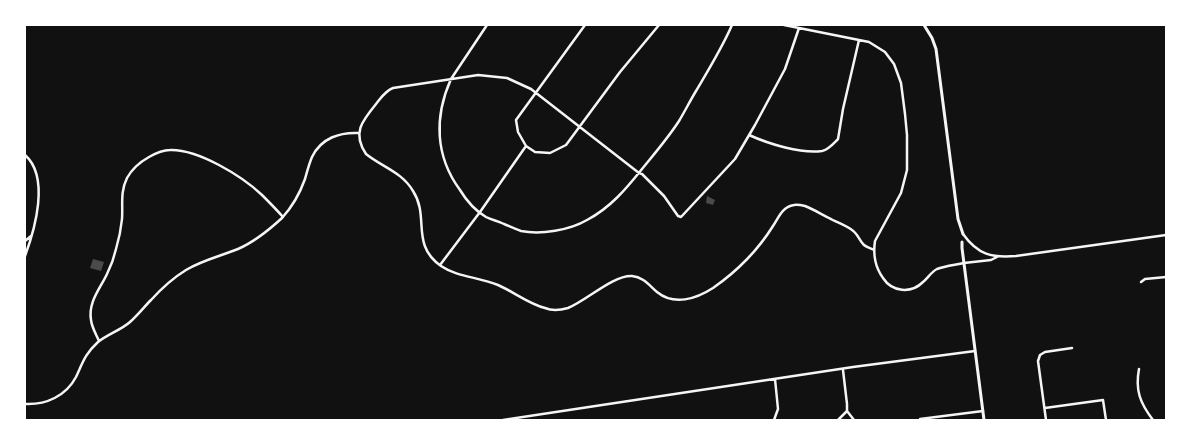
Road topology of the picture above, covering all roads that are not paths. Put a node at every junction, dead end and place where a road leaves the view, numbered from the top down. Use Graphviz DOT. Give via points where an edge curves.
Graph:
graph roads {
  1 [pos="487,25"];
  2 [pos="585,25"];
  3 [pos="659,25"];
  4 [pos="732,25"];
  5 [pos="784,25"];
  6 [pos="924,25"];
  7 [pos="798,28"];
  8 [pos="859,40"];
  9 [pos="452,79"];
  10 [pos="535,92"];
  11 [pos="579,127"];
  12 [pos="360,134"];
  13 [pos="749,135"];
  14 [pos="526,146"];
  15 [pos="25,156"];
  16 [pos="639,173"];
  17 [pos="480,212"];
  18 [pos="283,217"];
  19 [pos="32,234"];
  20 [pos="963,234"];
  21 [pos="1166,235"];
  22 [pos="25,241"];
  23 [pos="962,242"];
  24 [pos="874,250"];
  25 [pos="25,256"];
  26 [pos="999,257"];
  27 [pos="964,264"];
  28 [pos="440,266"];
  29 [pos="1166,277"];
  30 [pos="1141,282"];
  31 [pos="99,341"];
  32 [pos="1072,348"];
  33 [pos="975,351"];
  34 [pos="1139,369"];
  35 [pos="842,370"];
  36 [pos="775,379"];
  37 [pos="25,404"];
  38 [pos="1044,408"];
  39 [pos="847,411"];
  40 [pos="983,411"];
  41 [pos="523,418"];
  42 [pos="920,419"];
  43 [pos="503,420"];
  44 [pos="774,420"];
  45 [pos="838,420"];
  46 [pos="854,420"];
  47 [pos="984,420"];
  48 [pos="1046,420"];
  49 [pos="1106,420"];
  50 [pos="1153,420"];
  1 -- 9 [label="street"];
  2 -- 10 [label="street"];
  3 -- 11 [label="street"];
  4 -- 16 [label="street" via="724,45 679,120"];
  5 -- 7 [label="street"];
  6 -- 20 [label="main road" via="936,49 958,219"];
  7 -- 8 [label="street"];
  7 -- 13 [label="street" via="785,69"];
  8 -- 13 [label="street" via="838,139 824,151 796,150"];
  8 -- 24 [label="street" via="878,47 894,64 901,82 906,125 908,160 905,181 875,241"];
  9 -- 10 [label="street" via="478,75 507,78"];
  9 -- 12 [label="street" via="389,89 364,118"];
  9 -- 17 [label="street" via="439,124 444,161 461,192"];
  10 -- 11 [label="street"];
  10 -- 14 [label="street" via="516,120"];
  11 -- 14 [label="street" via="566,145 550,153 535,152"];
  11 -- 16 [label="street"];
  12 -- 18 [label="street" via="336,135 316,150 300,191"];
  12 -- 28 [label="street" via="360,143 366,154 402,177 412,188 420,208 423,242"];
  13 -- 16 [label="street" via="734,159 681,217"];
  14 -- 17 [label="street"];
  15 -- 19 [label="street" via="34,168 38,189"];
  16 -- 17 [label="street" via="605,209 562,230 521,231"];
  17 -- 28 [label="street"];
  18 -- 31 [label="street" via="248,244 180,274 161,289 131,322"];
  18 -- 31 [label="street" via="241,178 198,156 169,150 139,163 124,186 121,229 116,248 91,306 91,321"];
  19 -- 22 [label="street"];
  19 -- 25 [label="street"];
  20 -- 23 [label="street"];
  20 -- 26 [label="street" via="979,250"];
  21 -- 26 [label="street"];
  23 -- 27 [label="main road"];
  24 -- 27 [label="street" via="880,274 899,290 916,288 937,270"];
  24 -- 28 [label="street" via="865,246 847,227 805,206 794,205 780,214 763,241 740,265 700,295 688,300 674,299 660,294 640,278 628,276 570,307 556,310 546,309 488,281"];
  26 -- 27 [label="street"];
  27 -- 33 [label="main road"];
  29 -- 30 [label="street"];
  31 -- 37 [label="street" via="87,353 66,390 46,401"];
  32 -- 38 [label="street" via="1040,355"];
  33 -- 35 [label="street"];
  33 -- 40 [label="main road"];
  34 -- 50 [label="street" via="1137,388"];
  35 -- 36 [label="street"];
  35 -- 39 [label="street"];
  36 -- 41 [label="street"];
  36 -- 44 [label="street" via="778,409"];
  38 -- 48 [label="street"];
  38 -- 49 [label="street" via="1104,400"];
  39 -- 45 [label="street"];
  39 -- 46 [label="street"];
  40 -- 42 [label="street"];
  40 -- 47 [label="main road"];
  41 -- 43 [label="street"];
}
